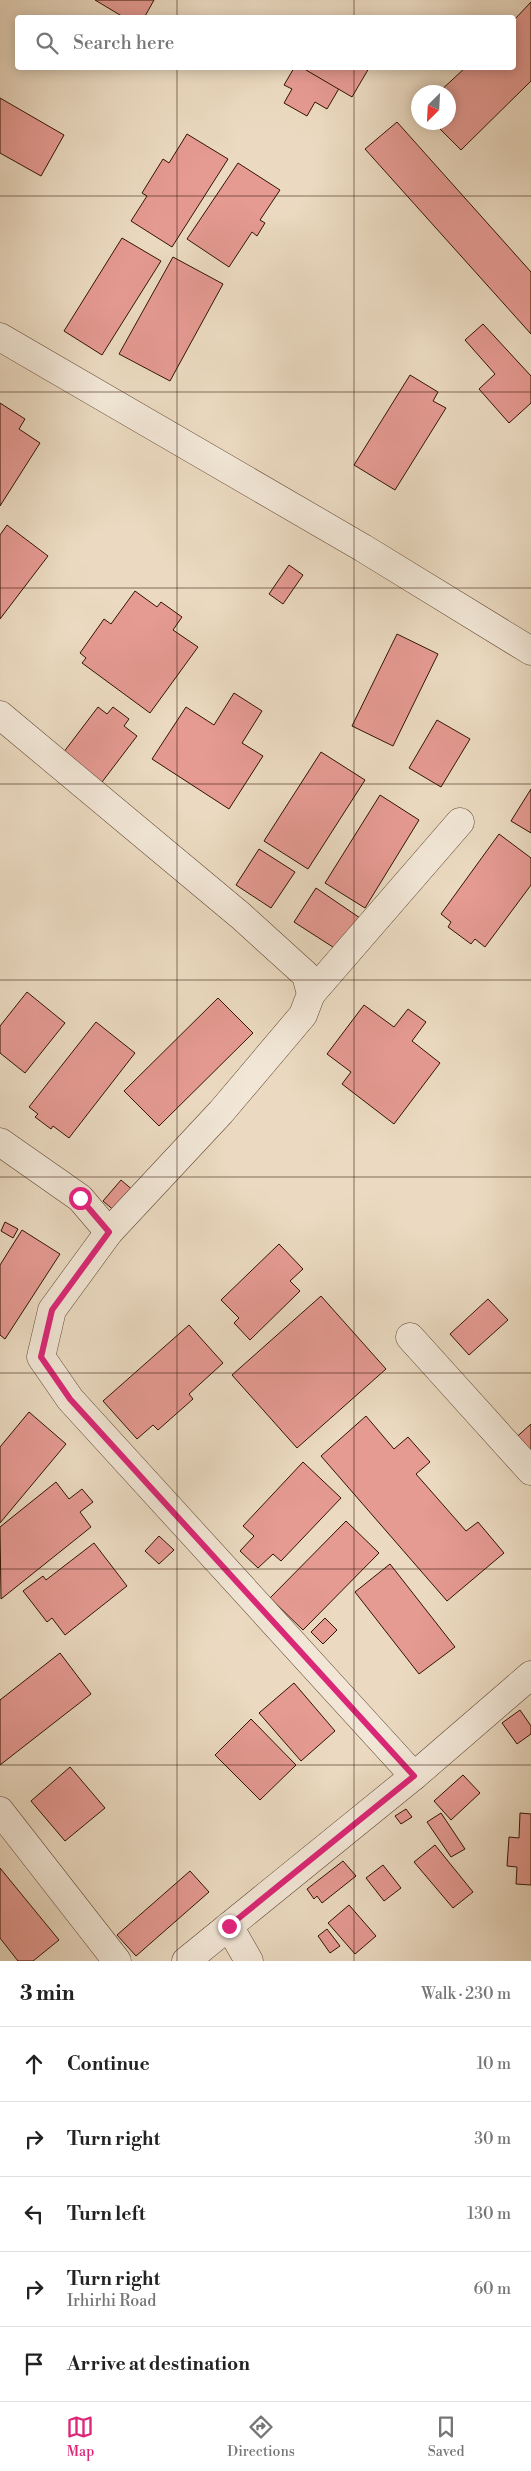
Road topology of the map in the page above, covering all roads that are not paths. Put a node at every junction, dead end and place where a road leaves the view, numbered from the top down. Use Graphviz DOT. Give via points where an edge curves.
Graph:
graph roads {
  1 [pos="0,337"];
  2 [pos="531,652"];
  3 [pos="0,715"];
  4 [pos="460,822"];
  5 [pos="311,994"];
  6 [pos="0,1142"];
  7 [pos="109,1232"];
  8 [pos="410,1337"];
  9 [pos="531,1471"];
  10 [pos="531,1675"];
  11 [pos="414,1776"];
  12 [pos="0,1811"];
  13 [pos="229,1926"];
  14 [pos="117,1961"];
  15 [pos="186,1961"];
  16 [pos="249,1961"];
  1 -- 2 [label="street" via="354,543"];
  3 -- 5 [label="street" via="242,916 306,975"];
  4 -- 5 [label="street"];
  5 -- 7 [label="street" via="303,1015 221,1112"];
  6 -- 7 [label="street" via="80,1198"];
  7 -- 11 [label="street" via="52,1310 41,1357 70,1399"];
  8 -- 9 [label="street"];
  10 -- 11 [label="street"];
  11 -- 13 [label="street"];
  12 -- 14 [label="street"];
  13 -- 15 [label="street"];
  13 -- 16 [label="street"];
}
